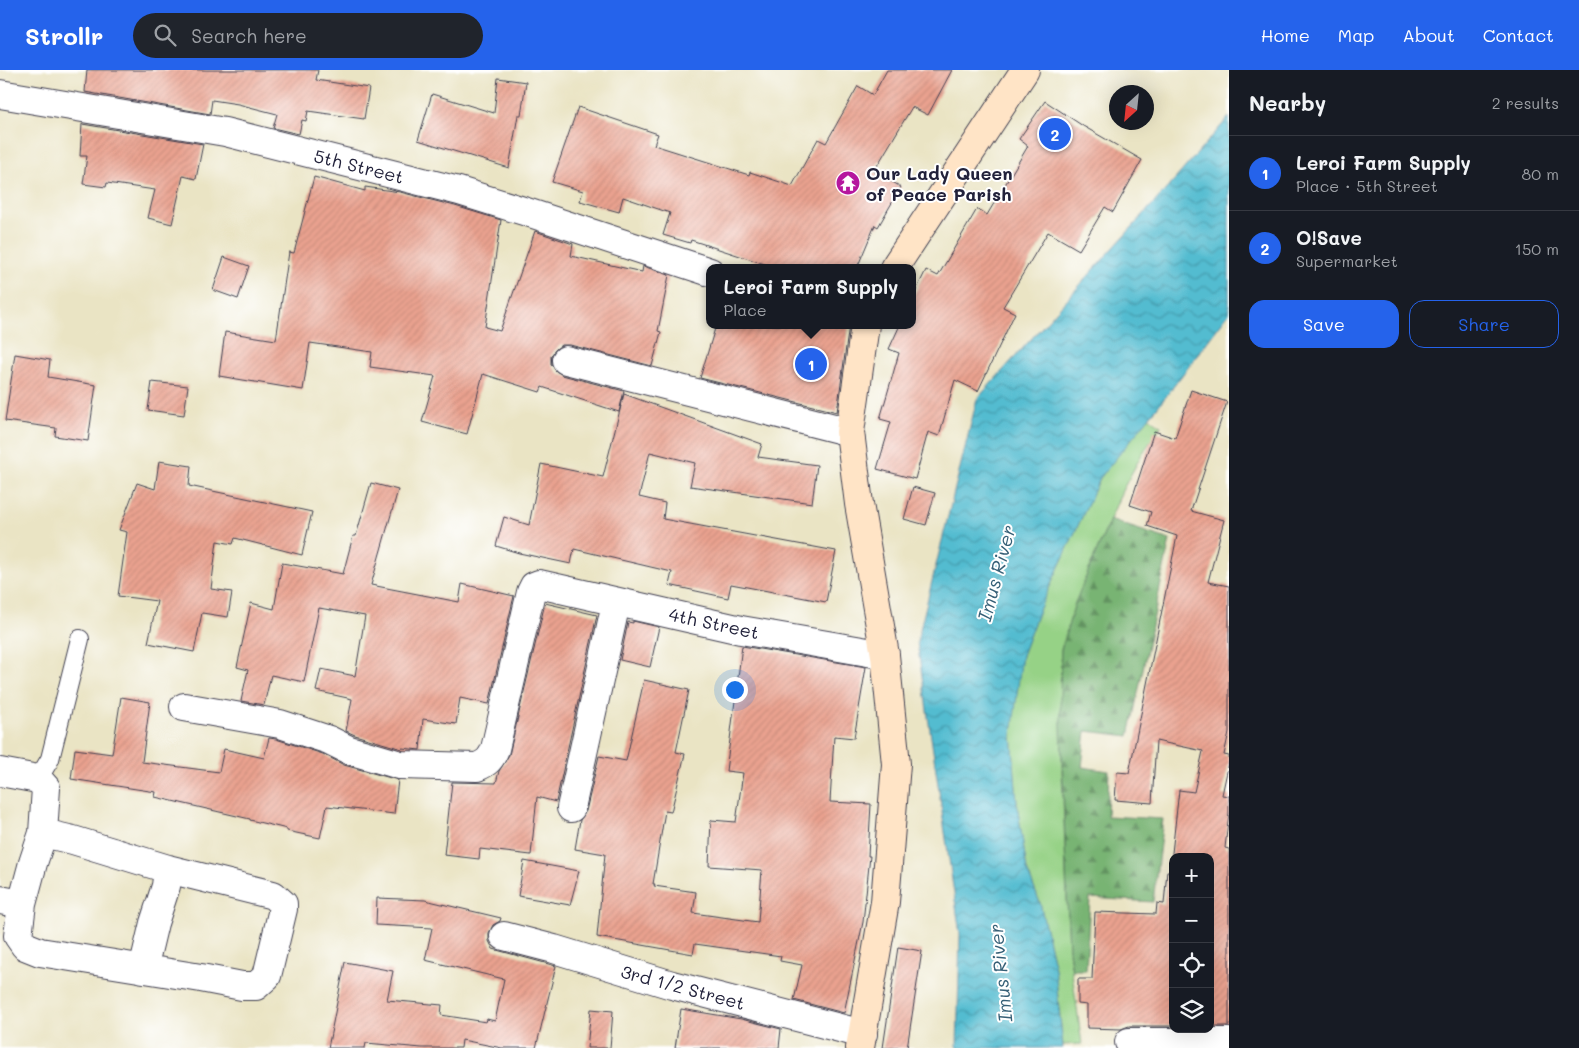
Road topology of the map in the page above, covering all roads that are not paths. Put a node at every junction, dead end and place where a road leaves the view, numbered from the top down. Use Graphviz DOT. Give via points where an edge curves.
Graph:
graph roads {
  1 [pos="1025,70"];
  2 [pos="0,94"];
  3 [pos="897,264"];
  4 [pos="706,271"];
  5 [pos="865,329"];
  6 [pos="566,360"];
  7 [pos="850,432"];
  8 [pos="616,602"];
  9 [pos="80,639"];
  10 [pos="885,654"];
  11 [pos="184,707"];
  12 [pos="0,772"];
  13 [pos="38,779"];
  14 [pos="571,808"];
  15 [pos="43,833"];
  16 [pos="168,869"];
  17 [pos="11,902"];
  18 [pos="504,936"];
  19 [pos="143,969"];
  20 [pos="862,1041"];
  21 [pos="1129,1042"];
  22 [pos="1229,1042"];
  1 -- 3 [label="main road"];
  2 -- 4 [label="street, 5th Street" via="225,132 459,191"];
  5 -- 7 [label="main road"];
  6 -- 7 [label="street"];
  7 -- 10 [label="main road"];
  8 -- 10 [label="street, 4th Street" via="742,630"];
  8 -- 11 [label="street, 4th Street" via="545,585 534,586 495,749 486,763 477,767 400,765 280,724"];
  8 -- 14 [label="street"];
  9 -- 13 [label="lane" via="50,758"];
  10 -- 20 [label="main road" via="896,764 885,902"];
  12 -- 13 [label="street"];
  13 -- 15 [label="street" via="46,788"];
  15 -- 16 [label="street"];
  15 -- 17 [label="street" via="32,863"];
  16 -- 19 [label="street"];
  16 -- 19 [label="street" via="265,893 279,900 283,909 269,970 262,981 250,986"];
  17 -- 19 [label="street" via="18,936 25,946 40,952"];
  18 -- 20 [label="street, 3rd 1/2 Street"];
  21 -- 22 [label="street"];
}
